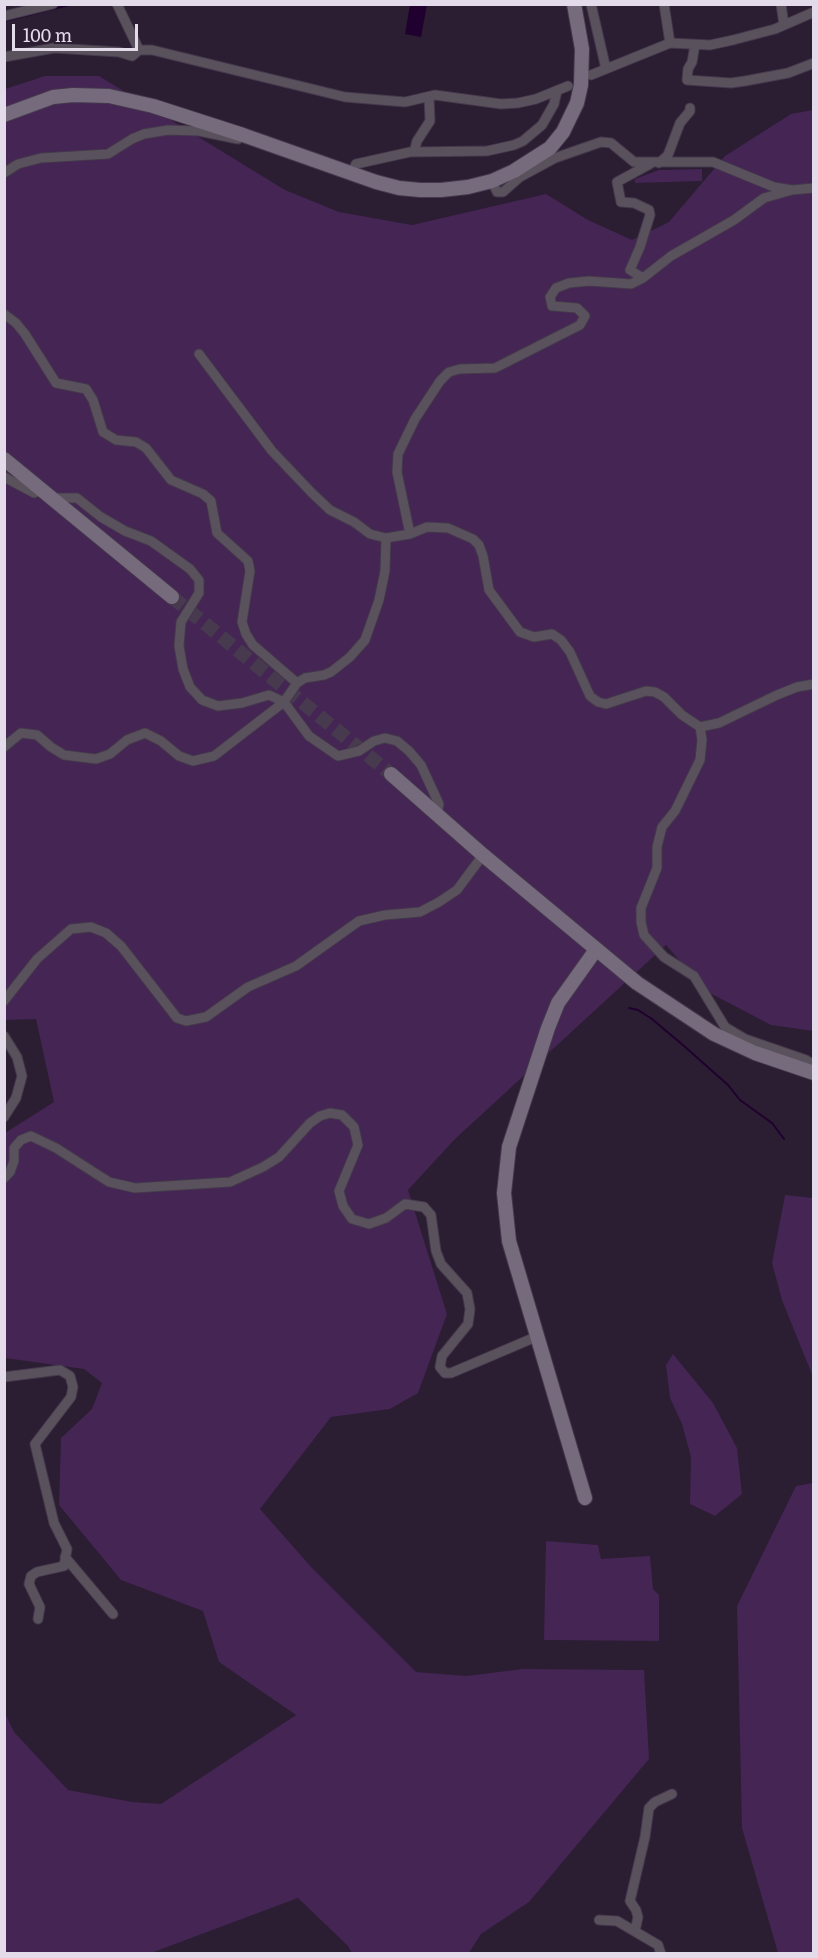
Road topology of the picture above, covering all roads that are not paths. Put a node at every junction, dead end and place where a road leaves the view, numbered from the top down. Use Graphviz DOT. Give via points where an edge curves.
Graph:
graph roads {
  1 [pos="53,4"];
  2 [pos="117,4"];
  3 [pos="574,4"];
  4 [pos="591,4"];
  5 [pos="664,4"];
  6 [pos="781,4"];
  7 [pos="813,12"];
  8 [pos="4,16"];
  9 [pos="784,26"];
  10 [pos="670,43"];
  11 [pos="695,45"];
  12 [pos="139,50"];
  13 [pos="4,57"];
  14 [pos="813,63"];
  15 [pos="606,69"];
  16 [pos="591,75"];
  17 [pos="568,86"];
  18 [pos="557,91"];
  19 [pos="429,96"];
  20 [pos="690,108"];
  21 [pos="4,115"];
  22 [pos="243,135"];
  23 [pos="414,152"];
  24 [pos="655,163"];
  25 [pos="4,173"];
  26 [pos="351,174"];
  27 [pos="492,182"];
  28 [pos="813,188"];
  29 [pos="792,190"];
  30 [pos="643,278"];
  31 [pos="4,314"];
  32 [pos="199,354"];
  33 [pos="4,459"];
  34 [pos="4,477"];
  35 [pos="48,494"];
  36 [pos="410,534"];
  37 [pos="386,538"];
  38 [pos="172,597"];
  39 [pos="297,683"];
  40 [pos="813,684"];
  41 [pos="284,702"];
  42 [pos="700,727"];
  43 [pos="4,747"];
  44 [pos="391,774"];
  45 [pos="437,815"];
  46 [pos="483,855"];
  47 [pos="595,951"];
  48 [pos="4,1001"];
  49 [pos="4,1036"];
  50 [pos="813,1065"];
  51 [pos="813,1073"];
  52 [pos="4,1117"];
  53 [pos="4,1178"];
  54 [pos="538,1336"];
  55 [pos="4,1377"];
  56 [pos="585,1498"];
  57 [pos="65,1557"];
  58 [pos="113,1614"];
  59 [pos="38,1619"];
  60 [pos="672,1794"];
  61 [pos="599,1920"];
  62 [pos="635,1931"];
  63 [pos="661,1953"];
  1 -- 8 [label="street"];
  2 -- 12 [label="street"];
  3 -- 27 [label="street" via="582,65 581,85 571,117 550,148"];
  4 -- 15 [label="street"];
  5 -- 10 [label="street"];
  6 -- 9 [label="street"];
  7 -- 9 [label="street"];
  9 -- 11 [label="street" via="710,45"];
  10 -- 11 [label="street"];
  10 -- 15 [label="street"];
  11 -- 14 [label="street" via="687,81 745,81 788,73"];
  12 -- 13 [label="street" via="132,56 54,48"];
  12 -- 19 [label="street" via="345,97 405,102"];
  15 -- 16 [label="street"];
  17 -- 18 [label="street"];
  18 -- 19 [label="street" via="518,104"];
  18 -- 23 [label="street" via="552,110 542,125 514,145 487,151"];
  19 -- 23 [label="street" via="430,121"];
  20 -- 24 [label="street" via="668,155"];
  21 -- 22 [label="street" via="53,98 109,96"];
  22 -- 25 [label="street" via="238,139 168,130 144,134 108,154 42,158 18,164"];
  22 -- 26 [label="street"];
  23 -- 26 [label="street" via="356,165"];
  24 -- 27 [label="street" via="634,162 611,143 601,142 555,158 520,177 503,192 497,192"];
  24 -- 29 [label="street" via="713,162 761,183"];
  24 -- 30 [label="street" via="617,182 621,202 649,210 630,270"];
  26 -- 27 [label="street" via="420,190"];
  28 -- 29 [label="street"];
  29 -- 30 [label="street" via="764,198"];
  30 -- 36 [label="street" via="631,284 589,280 556,288 550,297 552,306 577,308 585,316 580,325 495,368 460,369 449,372 440,381 398,454 397,472"];
  31 -- 39 [label="street" via="25,334 56,383 86,389 103,432 116,440 136,442 147,448 171,480 211,501 217,533 248,561 242,622 246,634 253,645"];
  32 -- 37 [label="street" via="249,422 311,492 330,510 370,534"];
  33 -- 35 [label="street"];
  34 -- 35 [label="street" via="34,493"];
  35 -- 38 [label="street"];
  35 -- 41 [label="street" via="77,498 109,522 151,541 199,580 199,593 181,622 179,639 183,669 190,687 202,700 218,706 269,695"];
  36 -- 37 [label="street"];
  36 -- 42 [label="street" via="428,527 448,528 473,539 483,556 489,590 520,632 534,637 552,634 561,640 590,696 598,702 606,704 646,691 655,692"];
  37 -- 39 [label="street" via="379,600 365,639 331,672"];
  39 -- 41 [label="street"];
  40 -- 42 [label="street" via="777,695 719,723"];
  41 -- 43 [label="street" via="214,756 193,761 144,733 96,759 64,755 37,735 21,733"];
  41 -- 45 [label="street" via="309,736 338,756 385,738 397,741 421,765 439,804"];
  42 -- 50 [label="street" via="700,760 675,811 662,827 657,868 641,908 644,934 664,957 694,975 726,1027 744,1040"];
  44 -- 45 [label="street"];
  45 -- 46 [label="street"];
  46 -- 47 [label="street"];
  46 -- 48 [label="street" via="457,890 439,902 420,912 359,921 296,966 249,987 206,1017 186,1022 177,1018 121,946 91,927 71,929 37,959"];
  47 -- 51 [label="street" via="714,1034 754,1053"];
  47 -- 54 [label="street" via="558,1003 505,1169 509,1241"];
  49 -- 52 [label="street" via="17,1057 22,1076 16,1098"];
  53 -- 54 [label="street" via="14,1161 14,1148 31,1136 109,1182 135,1188 230,1182 279,1157 320,1116 342,1115 354,1127 358,1145 339,1191 342,1206 352,1219 369,1224 386,1218 405,1204 424,1207 431,1215 441,1264 467,1293 468,1323 442,1356 440,1367 445,1373"];
  54 -- 56 [label="street"];
  55 -- 57 [label="street" via="60,1370 70,1376 71,1397 35,1444 54,1523 66,1549"];
  57 -- 58 [label="street"];
  57 -- 59 [label="street" via="64,1566 31,1576 29,1584 40,1607"];
  60 -- 62 [label="street" via="649,1808 630,1901 638,1917"];
  61 -- 62 [label="street" via="617,1921"];
  62 -- 63 [label="street" via="658,1945"];
}
